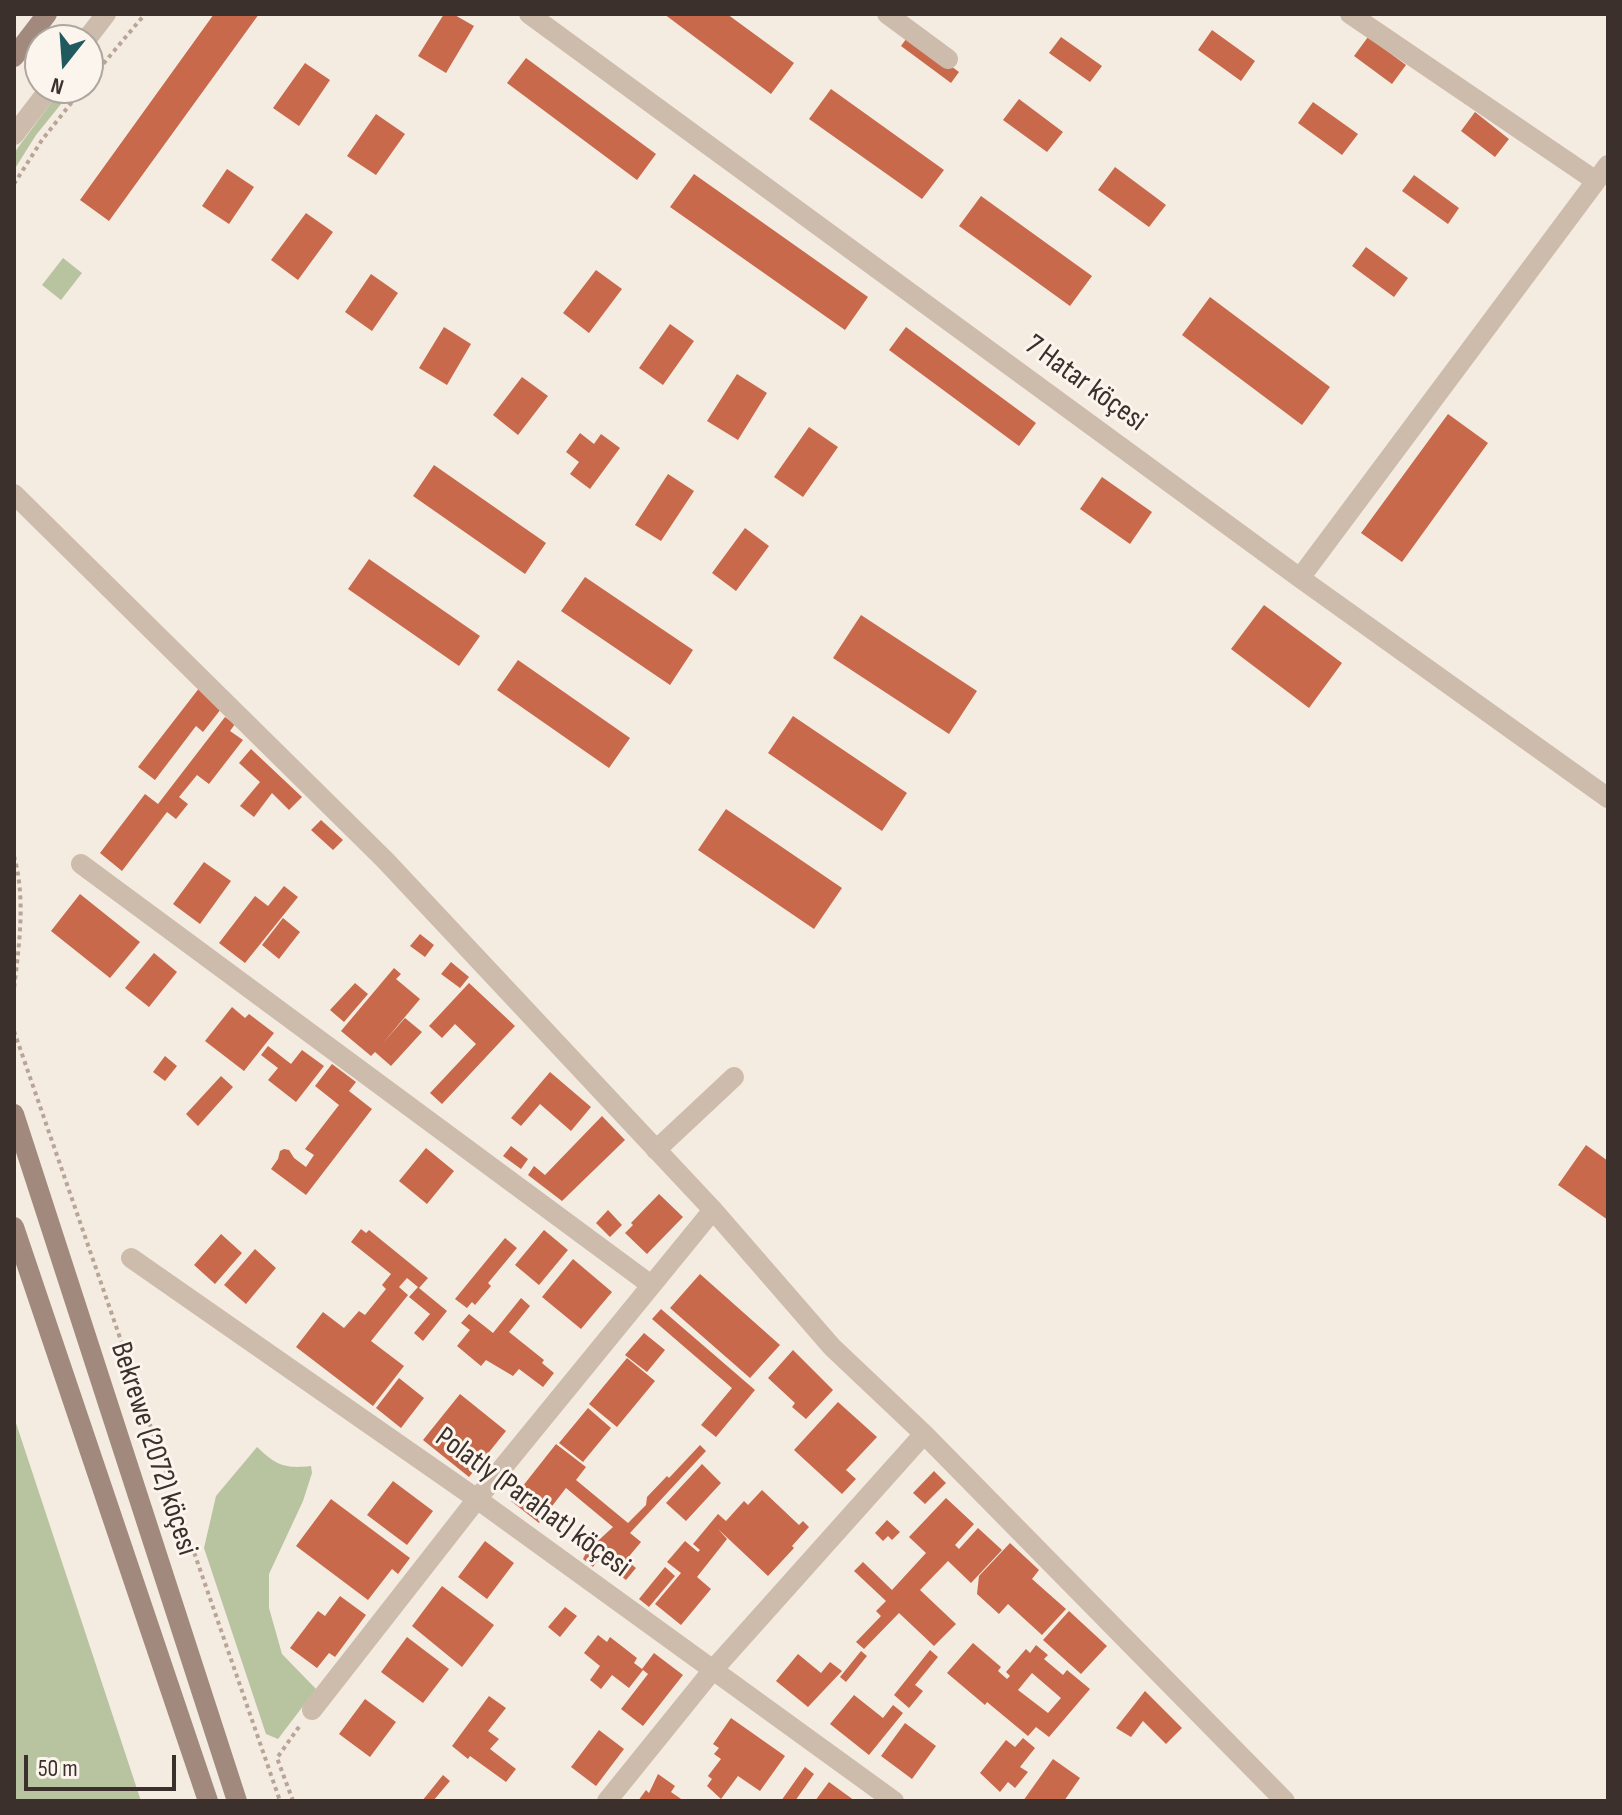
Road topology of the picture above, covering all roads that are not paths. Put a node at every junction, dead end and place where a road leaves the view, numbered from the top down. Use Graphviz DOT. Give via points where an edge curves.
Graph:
graph roads {
  1 [pos="47,14"];
  2 [pos="529,14"];
  3 [pos="887,14"];
  4 [pos="1350,14"];
  5 [pos="14,57"];
  6 [pos="948,59"];
  7 [pos="38,104"];
  8 [pos="14,135"];
  9 [pos="1602,173"];
  10 [pos="14,494"];
  11 [pos="1300,578"];
  12 [pos="1608,798"];
  13 [pos="81,864"];
  14 [pos="734,1077"];
  15 [pos="14,1114"];
  16 [pos="656,1150"];
  17 [pos="713,1210"];
  18 [pos="14,1227"];
  19 [pos="131,1258"];
  20 [pos="651,1285"];
  21 [pos="924,1434"];
  22 [pos="477,1499"];
  23 [pos="712,1671"];
  24 [pos="312,1710"];
  25 [pos="208,1801"];
  26 [pos="237,1801"];
  27 [pos="607,1801"];
  28 [pos="894,1801"];
  29 [pos="1285,1801"];
  1 -- 5 [label="main road"];
  2 -- 11 [label="street, 7 Hatar köçesi"];
  3 -- 6 [label="street"];
  4 -- 9 [label="street"];
  7 -- 8 [label="street"];
  9 -- 11 [label="street"];
  10 -- 16 [label="street" via="385,860"];
  11 -- 12 [label="street, 7 Hatar köçesi"];
  13 -- 20 [label="street"];
  14 -- 16 [label="street"];
  15 -- 26 [label="main road, Bekrewe (2072) köçesi"];
  16 -- 17 [label="street"];
  17 -- 20 [label="street"];
  17 -- 21 [label="street" via="832,1347"];
  18 -- 25 [label="main road, Bekrewe (2072) köçesi"];
  19 -- 22 [label="street, Polatly (Parahat) köçesi"];
  20 -- 22 [label="street"];
  21 -- 23 [label="street"];
  21 -- 29 [label="street"];
  22 -- 23 [label="street, Polatly (Parahat) köçesi"];
  22 -- 24 [label="street"];
  23 -- 27 [label="street"];
  23 -- 28 [label="street, Polatly (Parahat) köçesi"];
}
